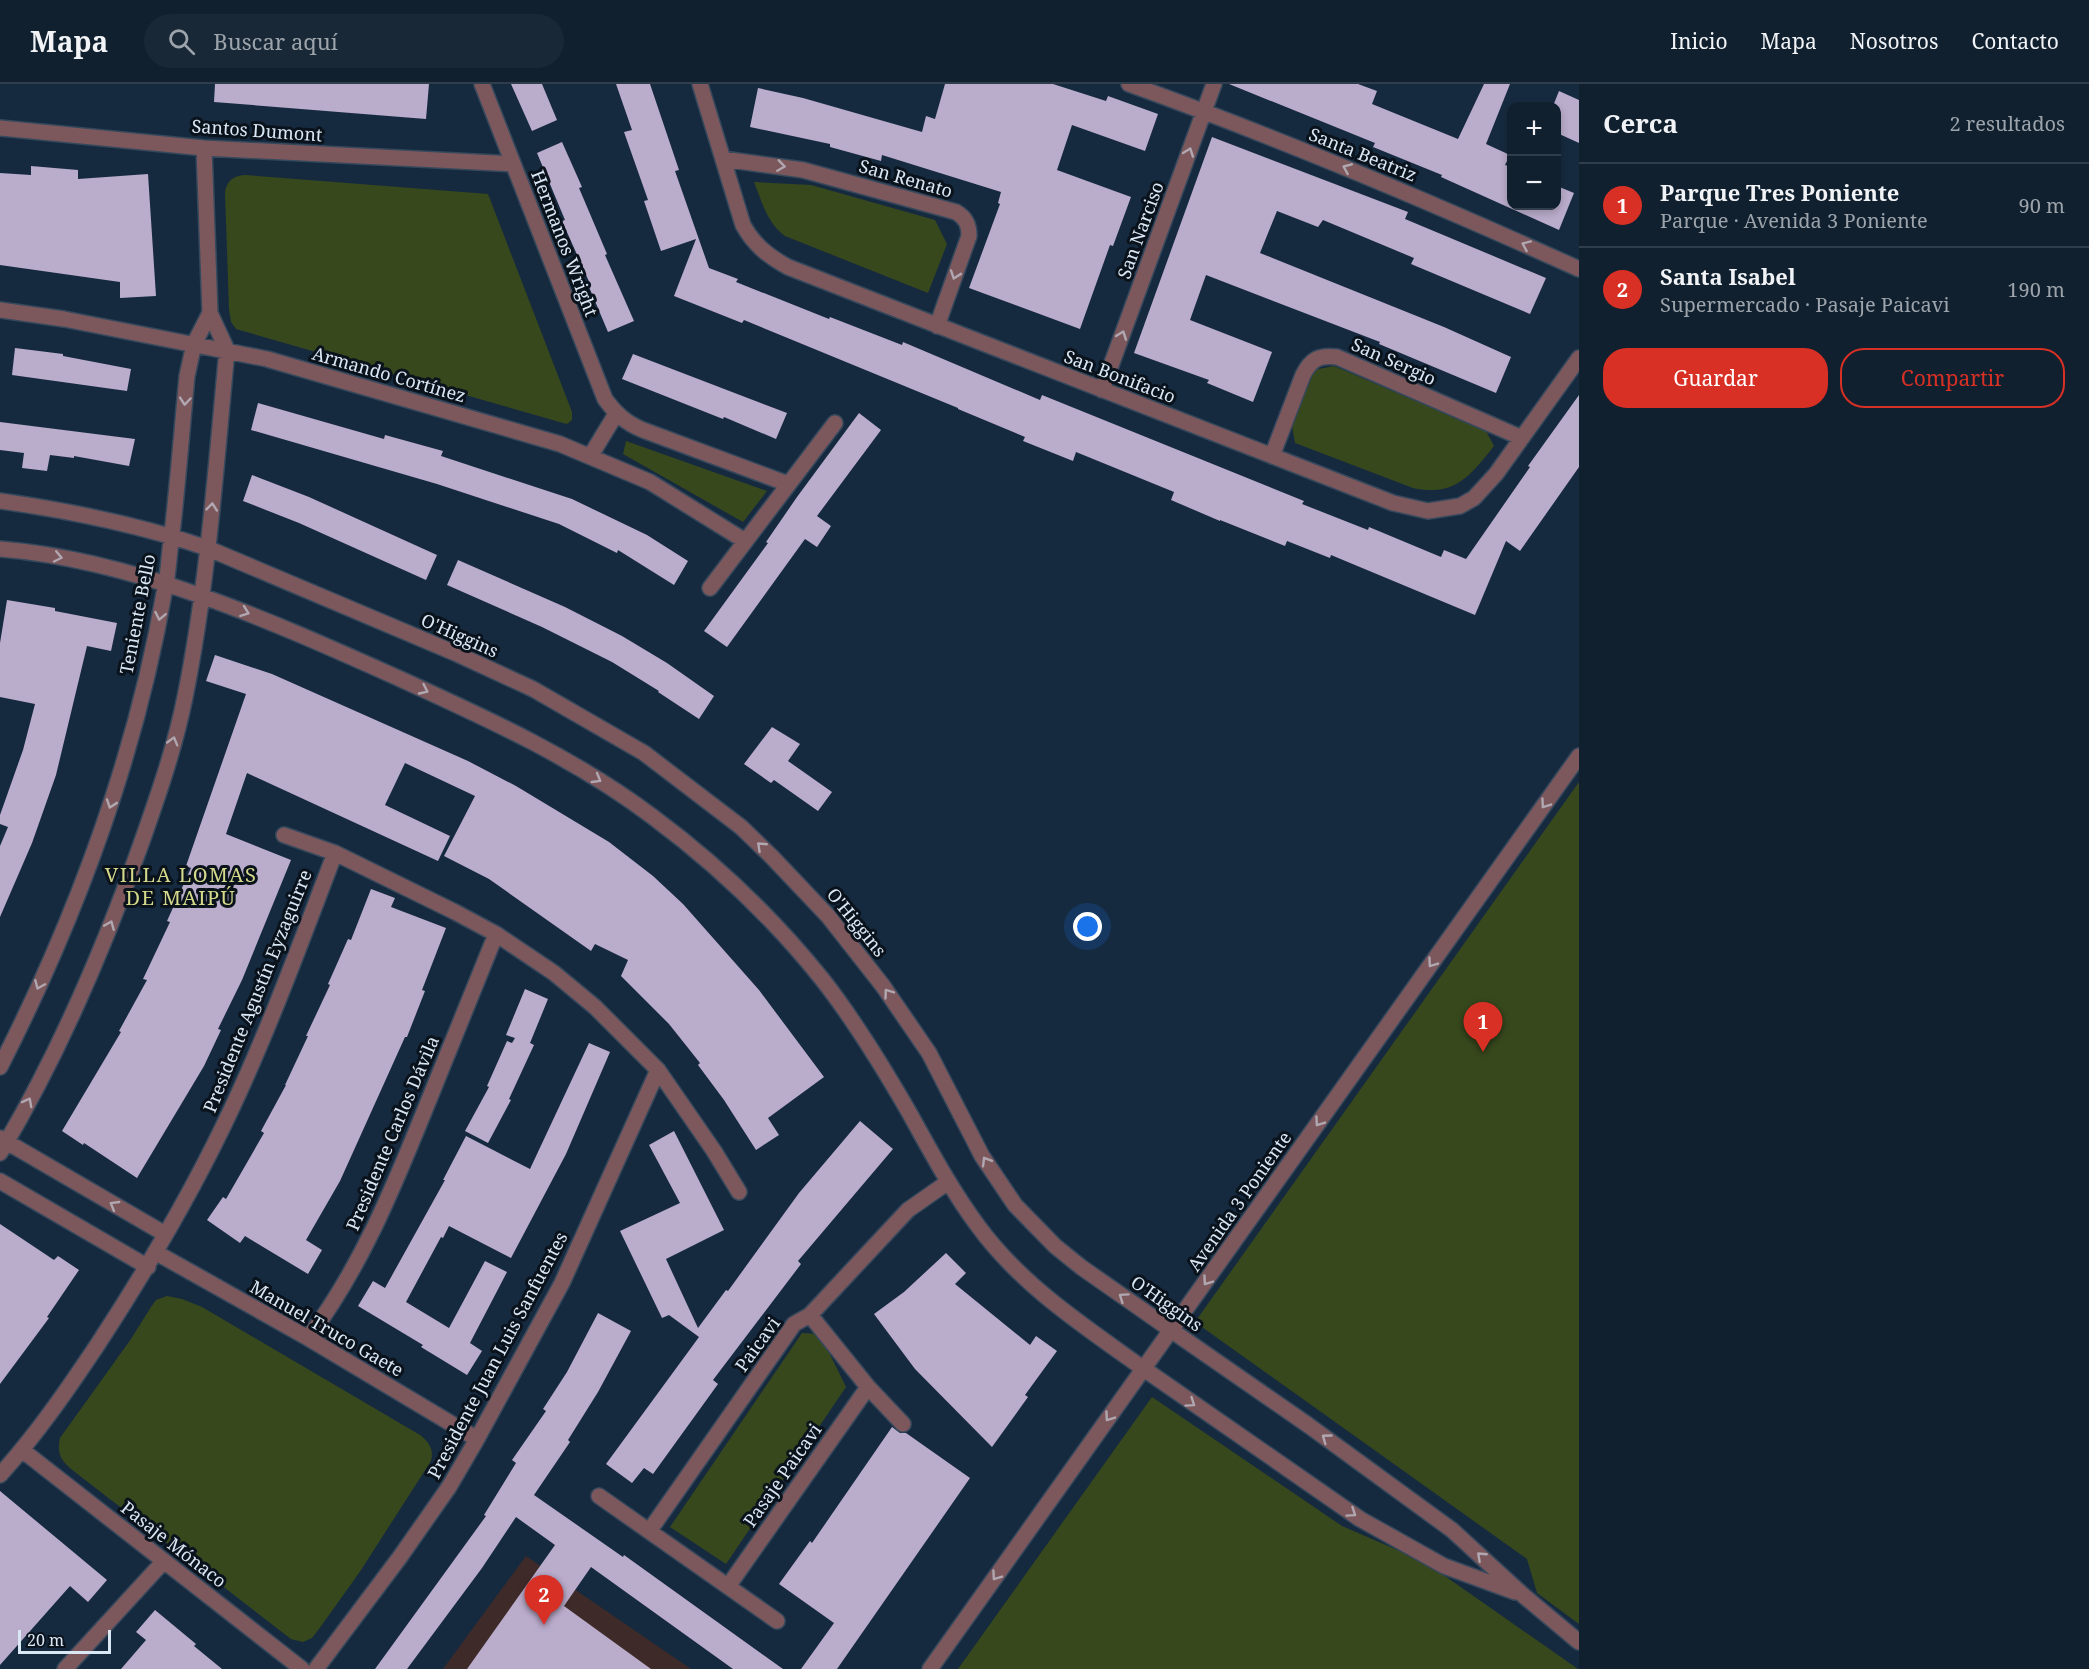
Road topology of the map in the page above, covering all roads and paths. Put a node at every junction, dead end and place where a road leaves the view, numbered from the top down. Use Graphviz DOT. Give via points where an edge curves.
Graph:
graph roads {
  1 [pos="482,84"];
  2 [pos="700,84"];
  3 [pos="1129,84"];
  4 [pos="1214,84"];
  5 [pos="1204,112"];
  6 [pos="0,128"];
  7 [pos="204,148"];
  8 [pos="723,159"];
  9 [pos="513,164"];
  10 [pos="1579,269"];
  11 [pos="0,310"];
  12 [pos="210,313"];
  13 [pos="938,326"];
  14 [pos="194,344"];
  15 [pos="227,351"];
  16 [pos="1579,358"];
  17 [pos="1102,390"];
  18 [pos="616,414"];
  19 [pos="835,423"];
  20 [pos="1522,438"];
  21 [pos="591,455"];
  22 [pos="1272,456"];
  23 [pos="788,484"];
  24 [pos="0,501"];
  25 [pos="171,536"];
  26 [pos="746,541"];
  27 [pos="207,548"];
  28 [pos="0,549"];
  29 [pos="166,585"];
  30 [pos="710,588"];
  31 [pos="202,597"];
  32 [pos="1579,756"];
  33 [pos="284,835"];
  34 [pos="335,853"];
  35 [pos="496,934"];
  36 [pos="0,1067"];
  37 [pos="658,1070"];
  38 [pos="2,1144"];
  39 [pos="0,1181"];
  40 [pos="948,1182"];
  41 [pos="739,1192"];
  42 [pos="165,1234"];
  43 [pos="155,1252"];
  44 [pos="148,1267"];
  45 [pos="810,1315"];
  46 [pos="1171,1330"];
  47 [pos="308,1338"];
  48 [pos="1143,1369"];
  49 [pos="868,1387"];
  50 [pos="903,1424"];
  51 [pos="477,1439"];
  52 [pos="22,1450"];
  53 [pos="0,1475"];
  54 [pos="599,1496"];
  55 [pos="650,1530"];
  56 [pos="164,1561"];
  57 [pos="729,1586"];
  58 [pos="1524,1596"];
  59 [pos="777,1621"];
  60 [pos="1579,1642"];
  61 [pos="65,1669"];
  62 [pos="302,1669"];
  63 [pos="316,1669"];
  64 [pos="930,1669"];
  1 -- 9 [label="street, Hermanos Wright"];
  2 -- 8 [label="street, San Bonifacio"];
  3 -- 5 [label="street, Santa Beatriz"];
  4 -- 5 [label="street, San Narciso"];
  10 -- 5 [label="street, Santa Beatriz, one-way" via="1446,209"];
  17 -- 5 [label="street, San Narciso, one-way"];
  6 -- 7 [label="street, Santos Dumont"];
  7 -- 9 [label="street, Santos Dumont"];
  7 -- 12 [label="street, Teniente Bello"];
  8 -- 13 [label="street, San Bonifacio" via="743,225 749,237 770,257"];
  8 -- 13 [label="street, San Renato, one-way" via="812,172 963,216 969,236"];
  9 -- 18 [label="street, Hermanos Wright" via="605,399"];
  11 -- 14 [label="street, Armando Cortínez"];
  12 -- 14 [label="street, Teniente Bello"];
  12 -- 15 [label="street"];
  13 -- 17 [label="street, San Bonifacio"];
  14 -- 15 [label="street, Armando Cortínez"];
  14 -- 25 [label="street, Teniente Bello, one-way" via="187,376"];
  15 -- 21 [label="street, Armando Cortínez" via="387,393"];
  27 -- 15 [label="street, one-way"];
  16 -- 20 [label="street, San Bonifacio"];
  17 -- 22 [label="street, San Bonifacio"];
  18 -- 21 [label="street"];
  18 -- 23 [label="street" via="643,430"];
  19 -- 23 [label="street"];
  20 -- 22 [label="street, San Bonifacio" via="1474,498 1460,506 1428,511 1393,503"];
  20 -- 22 [label="street, San Sergio" via="1337,357 1324,356 1309,363"];
  21 -- 26 [label="street, Armando Cortínez" via="650,482"];
  23 -- 26 [label="street"];
  24 -- 25 [label="street, O'Higgins" via="69,512"];
  25 -- 27 [label="street, O'Higgins"];
  25 -- 29 [label="street, Teniente Bello"];
  26 -- 30 [label="street"];
  27 -- 31 [label="street"];
  46 -- 27 [label="street, O'Higgins, one-way" via="1081,1267 1015,1205 982,1156 929,1053 883,986 828,916 741,827 644,753 533,689"];
  28 -- 29 [label="street, O'Higgins, one-way" via="101,566"];
  29 -- 31 [label="street, O'Higgins"];
  29 -- 36 [label="street, Teniente Bello, one-way" via="118,785 81,889"];
  38 -- 31 [label="street, one-way" via="66,1030 123,896 185,699"];
  31 -- 40 [label="street, O'Higgins, one-way" via="296,633 500,725 605,784 652,816 757,906 822,980 880,1063"];
  32 -- 46 [label="street, Avenida 3 Poniente, one-way"];
  33 -- 34 [label="street"];
  34 -- 35 [label="street"];
  34 -- 42 [label="street, Presidente Agustín Eyzaguirre" via="271,1019 230,1111"];
  35 -- 37 [label="street" via="554,973 595,1007"];
  35 -- 47 [label="street, Presidente Carlos Dávila" via="382,1212 357,1264"];
  37 -- 41 [label="street"];
  37 -- 51 [label="street, Presidente Juan Luis Sanfuentes" via="562,1283"];
  42 -- 38 [label="street, one-way"];
  39 -- 44 [label="street"];
  40 -- 45 [label="street, Paicavi" via="908,1210"];
  40 -- 48 [label="street, O'Higgins" via="977,1226 1021,1276"];
  42 -- 43 [label="street, Presidente Agustín Eyzaguirre"];
  43 -- 44 [label="street, Presidente Agustín Eyzaguirre"];
  43 -- 47 [label="street, Manuel Truco Gaete"];
  44 -- 52 [label="street, Presidente Agustín Eyzaguirre" via="60,1401"];
  45 -- 49 [label="street"];
  45 -- 55 [label="street, Paicavi" via="794,1324"];
  46 -- 48 [label="street, Avenida 3 Poniente"];
  58 -- 46 [label="street, O'Higgins, one-way" via="1452,1530"];
  47 -- 51 [label="street, Manuel Truco Gaete"];
  48 -- 58 [label="street, O'Higgins, one-way" via="1360,1519 1444,1566"];
  48 -- 64 [label="street, Avenida 3 Poniente, one-way"];
  49 -- 50 [label="street"];
  49 -- 57 [label="street, Pasaje Paicavi"];
  51 -- 63 [label="street, Presidente Juan Luis Sanfuentes" via="400,1557"];
  52 -- 53 [label="street, Presidente Agustín Eyzaguirre"];
  52 -- 56 [label="street, Pasaje Mónaco"];
  54 -- 55 [label="street"];
  55 -- 57 [label="street"];
  56 -- 61 [label="street"];
  56 -- 62 [label="street, Pasaje Mónaco"];
  57 -- 59 [label="street"];
  58 -- 60 [label="street, O'Higgins"];
}
